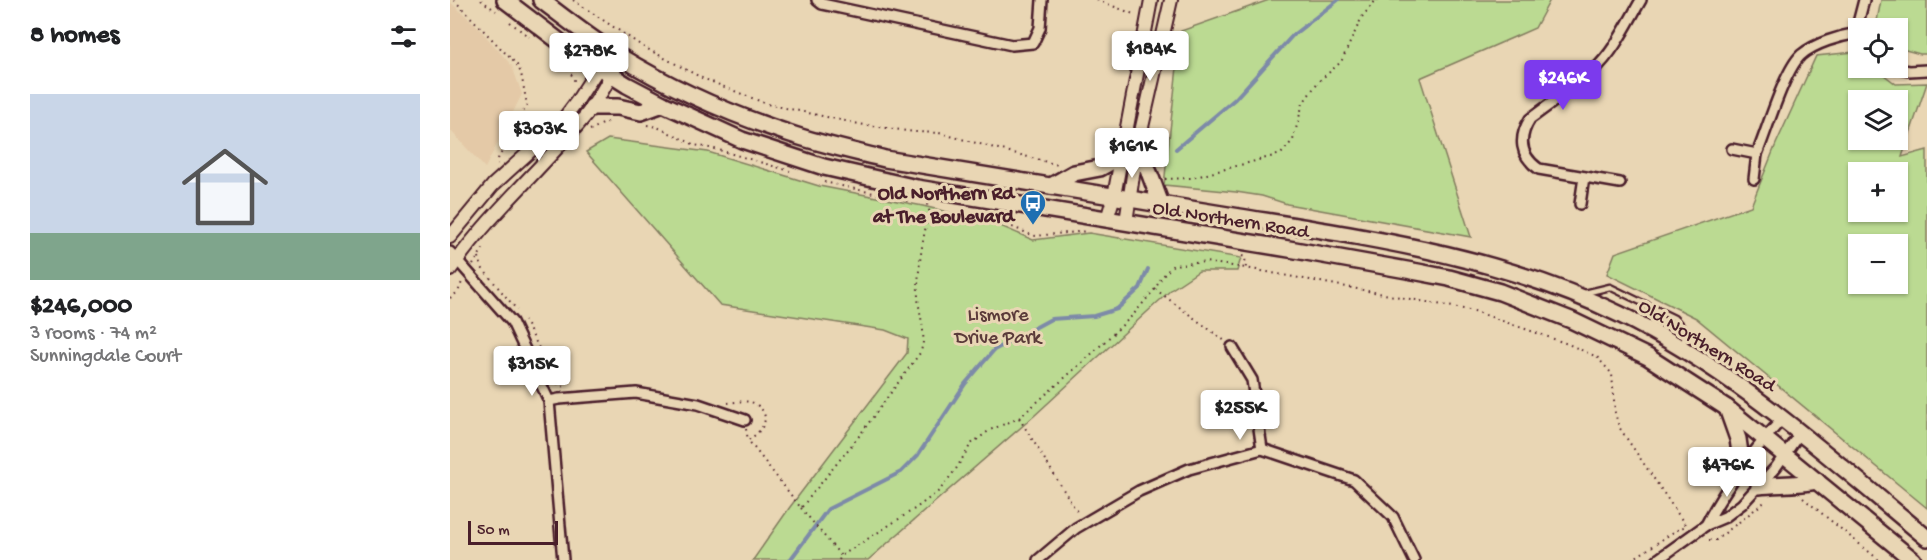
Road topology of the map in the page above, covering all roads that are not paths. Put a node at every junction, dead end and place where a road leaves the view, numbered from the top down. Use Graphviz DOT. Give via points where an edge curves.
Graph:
graph roads {
  1 [pos="541,0"];
  2 [pos="817,0"];
  3 [pos="1042,0"];
  4 [pos="1151,0"];
  5 [pos="1171,0"];
  6 [pos="1641,0"];
  7 [pos="1864,0"];
  8 [pos="501,6"];
  9 [pos="1859,18"];
  10 [pos="1848,35"];
  11 [pos="616,54"];
  12 [pos="1927,70"];
  13 [pos="605,71"];
  14 [pos="1908,71"];
  15 [pos="663,104"];
  16 [pos="591,107"];
  17 [pos="1137,149"];
  18 [pos="1732,149"];
  19 [pos="1757,154"];
  20 [pos="1120,157"];
  21 [pos="1584,177"];
  22 [pos="1754,179"];
  23 [pos="1620,183"];
  24 [pos="1051,186"];
  25 [pos="1122,197"];
  26 [pos="1161,204"];
  27 [pos="1580,204"];
  28 [pos="1107,219"];
  29 [pos="1126,222"];
  30 [pos="450,237"];
  31 [pos="452,261"];
  32 [pos="1577,295"];
  33 [pos="1232,347"];
  34 [pos="1685,351"];
  35 [pos="549,401"];
  36 [pos="1727,408"];
  37 [pos="1783,418"];
  38 [pos="745,420"];
  39 [pos="1800,433"];
  40 [pos="1765,438"];
  41 [pos="1262,449"];
  42 [pos="1785,454"];
  43 [pos="1742,466"];
  44 [pos="1816,481"];
  45 [pos="1759,486"];
  46 [pos="1706,525"];
  47 [pos="1927,538"];
  48 [pos="563,560"];
  49 [pos="1038,560"];
  50 [pos="1414,560"];
  51 [pos="1657,560"];
  52 [pos="1913,560"];
  1 -- 11 [label="highway, Old Northern Road"];
  2 -- 3 [label="street" via="1012,45 1033,44 1040,28"];
  4 -- 20 [label="street" via="1141,17"];
  5 -- 17 [label="street"];
  6 -- 21 [label="street" via="1605,58 1530,119 1524,130 1522,142 1529,162 1539,169"];
  7 -- 9 [label="street"];
  8 -- 13 [label="highway, Old Northern Road"];
  10 -- 19 [label="street" via="1836,37 1803,54 1791,68"];
  11 -- 13 [label="street"];
  11 -- 24 [label="highway, Old Northern Road" via="708,102 789,134 885,159"];
  12 -- 14 [label="street"];
  13 -- 15 [label="highway, Old Northern Road"];
  13 -- 16 [label="street"];
  13 -- 30 [label="street" via="559,125 493,185"];
  15 -- 16 [label="highway" via="641,112"];
  15 -- 28 [label="highway, Old Northern Road" via="742,140 824,167 917,188"];
  16 -- 31 [label="street"];
  17 -- 25 [label="street"];
  17 -- 26 [label="highway" via="1147,164"];
  18 -- 19 [label="street"];
  19 -- 22 [label="street"];
  20 -- 24 [label="highway" via="1100,168 1074,173"];
  20 -- 25 [label="street"];
  21 -- 23 [label="street"];
  21 -- 27 [label="street"];
  24 -- 25 [label="highway, Old Northern Road"];
  25 -- 26 [label="highway, Old Northern Road"];
  25 -- 28 [label="street"];
  25 -- 29 [label="street"];
  26 -- 32 [label="highway, Old Northern Road" via="1441,252"];
  28 -- 29 [label="highway, Old Northern Road"];
  29 -- 36 [label="highway, Old Northern Road" via="1385,265 1500,292 1614,339"];
  31 -- 35 [label="street" via="512,322"];
  32 -- 34 [label="highway, Old Northern Road"];
  32 -- 34 [label="lane" via="1610,287 1674,318 1681,326"];
  33 -- 41 [label="street" via="1252,380"];
  34 -- 37 [label="highway, Old Northern Road"];
  35 -- 38 [label="street" via="636,393 698,404"];
  35 -- 48 [label="street"];
  36 -- 40 [label="highway, Old Northern Road"];
  36 -- 43 [label="highway"];
  37 -- 39 [label="highway, Old Northern Road"];
  37 -- 40 [label="street"];
  39 -- 42 [label="street"];
  39 -- 47 [label="highway, Old Northern Road"];
  40 -- 42 [label="highway, Old Northern Road"];
  40 -- 43 [label="street"];
  41 -- 49 [label="street" via="1189,469 1139,491 1084,522"];
  41 -- 50 [label="street" via="1354,480 1393,517"];
  42 -- 44 [label="highway, Old Northern Road"];
  42 -- 45 [label="street"];
  43 -- 46 [label="street"];
  44 -- 45 [label="highway"];
  44 -- 52 [label="highway, Old Northern Road"];
  45 -- 46 [label="street" via="1725,517"];
  46 -- 51 [label="street"];
}
